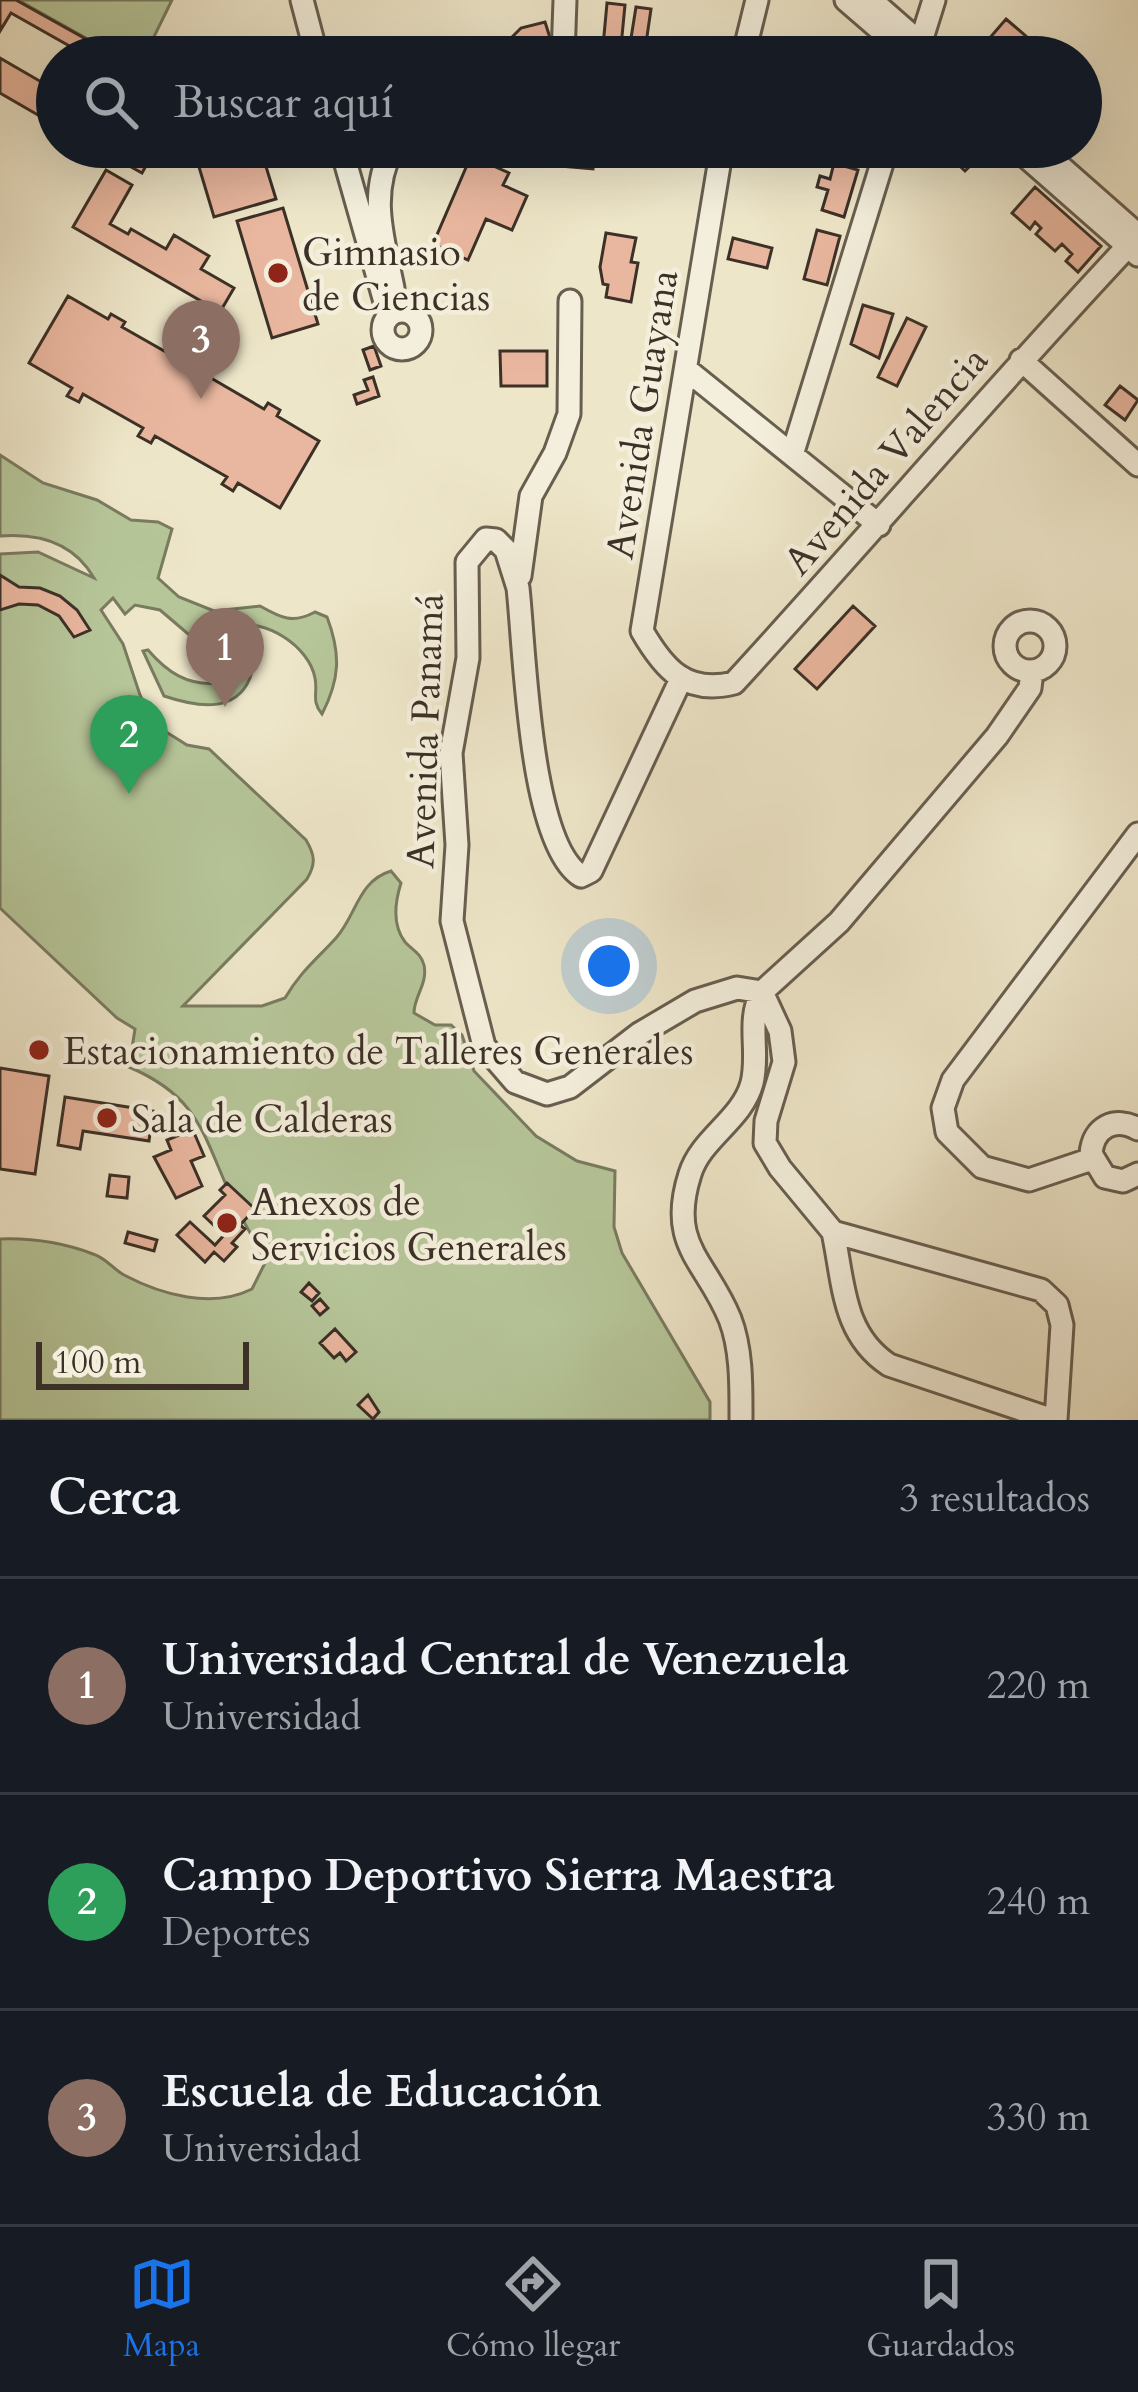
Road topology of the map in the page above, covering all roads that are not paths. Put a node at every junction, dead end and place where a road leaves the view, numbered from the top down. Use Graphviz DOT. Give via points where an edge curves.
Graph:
graph roads {
  1 [pos="302,0"];
  2 [pos="565,0"];
  3 [pos="757,0"];
  4 [pos="846,0"];
  5 [pos="871,0"];
  6 [pos="934,0"];
  7 [pos="311,36"];
  8 [pos="564,36"];
  9 [pos="748,36"];
  10 [pos="896,36"];
  11 [pos="904,36"];
  12 [pos="925,36"];
  13 [pos="348,168"];
  14 [pos="384,168"];
  15 [pos="718,168"];
  16 [pos="881,168"];
  17 [pos="1041,168"];
  18 [pos="1060,168"];
  19 [pos="1135,245"];
  20 [pos="570,301"];
  21 [pos="1021,360"];
  22 [pos="687,370"];
  23 [pos="792,455"];
  24 [pos="1138,465"];
  25 [pos="879,525"];
  26 [pos="518,588"];
  27 [pos="1032,671"];
  28 [pos="681,679"];
  29 [pos="1138,834"];
  30 [pos="762,992"];
  31 [pos="1138,1130"];
  32 [pos="1092,1159"];
  33 [pos="1138,1174"];
  34 [pos="833,1232"];
  35 [pos="741,1420"];
  36 [pos="1055,1420"];
  1 -- 7 [label="street"];
  2 -- 8 [label="street"];
  3 -- 9 [label="street"];
  4 -- 10 [label="street"];
  5 -- 11 [label="street"];
  6 -- 12 [label="street"];
  13 -- 14 [label="street" via="394,314 376,208"];
  15 -- 22 [label="street, Avenida Guayana"];
  16 -- 23 [label="street"];
  17 -- 19 [label="street"];
  18 -- 19 [label="street"];
  19 -- 21 [label="street, Avenida Valencia"];
  20 -- 26 [label="street" via="569,414 531,496"];
  21 -- 24 [label="street"];
  21 -- 25 [label="street, Avenida Valencia"];
  22 -- 23 [label="street"];
  22 -- 28 [label="street, Avenida Guayana" via="642,631"];
  23 -- 25 [label="street"];
  25 -- 28 [label="street, Avenida Valencia" via="734,682 715,688"];
  26 -- 28 [label="street, Avenida Panamá" via="542,803 560,854 581,876 591,871"];
  26 -- 30 [label="street, Avenida Panamá" via="500,542 481,543 466,568 468,658 451,772 452,920 484,1046 515,1082 548,1094 695,1001 737,988"];
  27 -- 30 [label="street" via="1030,688 997,736 839,922"];
  29 -- 32 [label="street" via="952,1080 943,1108 947,1132 982,1167 1029,1180"];
  30 -- 34 [label="street" via="784,1062 765,1143"];
  30 -- 35 [label="street" via="753,1009 752,1081 744,1102 698,1154 683,1210 684,1239 730,1320"];
  31 -- 32 [label="street" via="1121,1123 1102,1128"];
  32 -- 33 [label="street" via="1114,1180"];
  34 -- 36 [label="street" via="853,1329 869,1352 889,1366"];
  34 -- 36 [label="street" via="1041,1290 1057,1305 1062,1325"];
}
